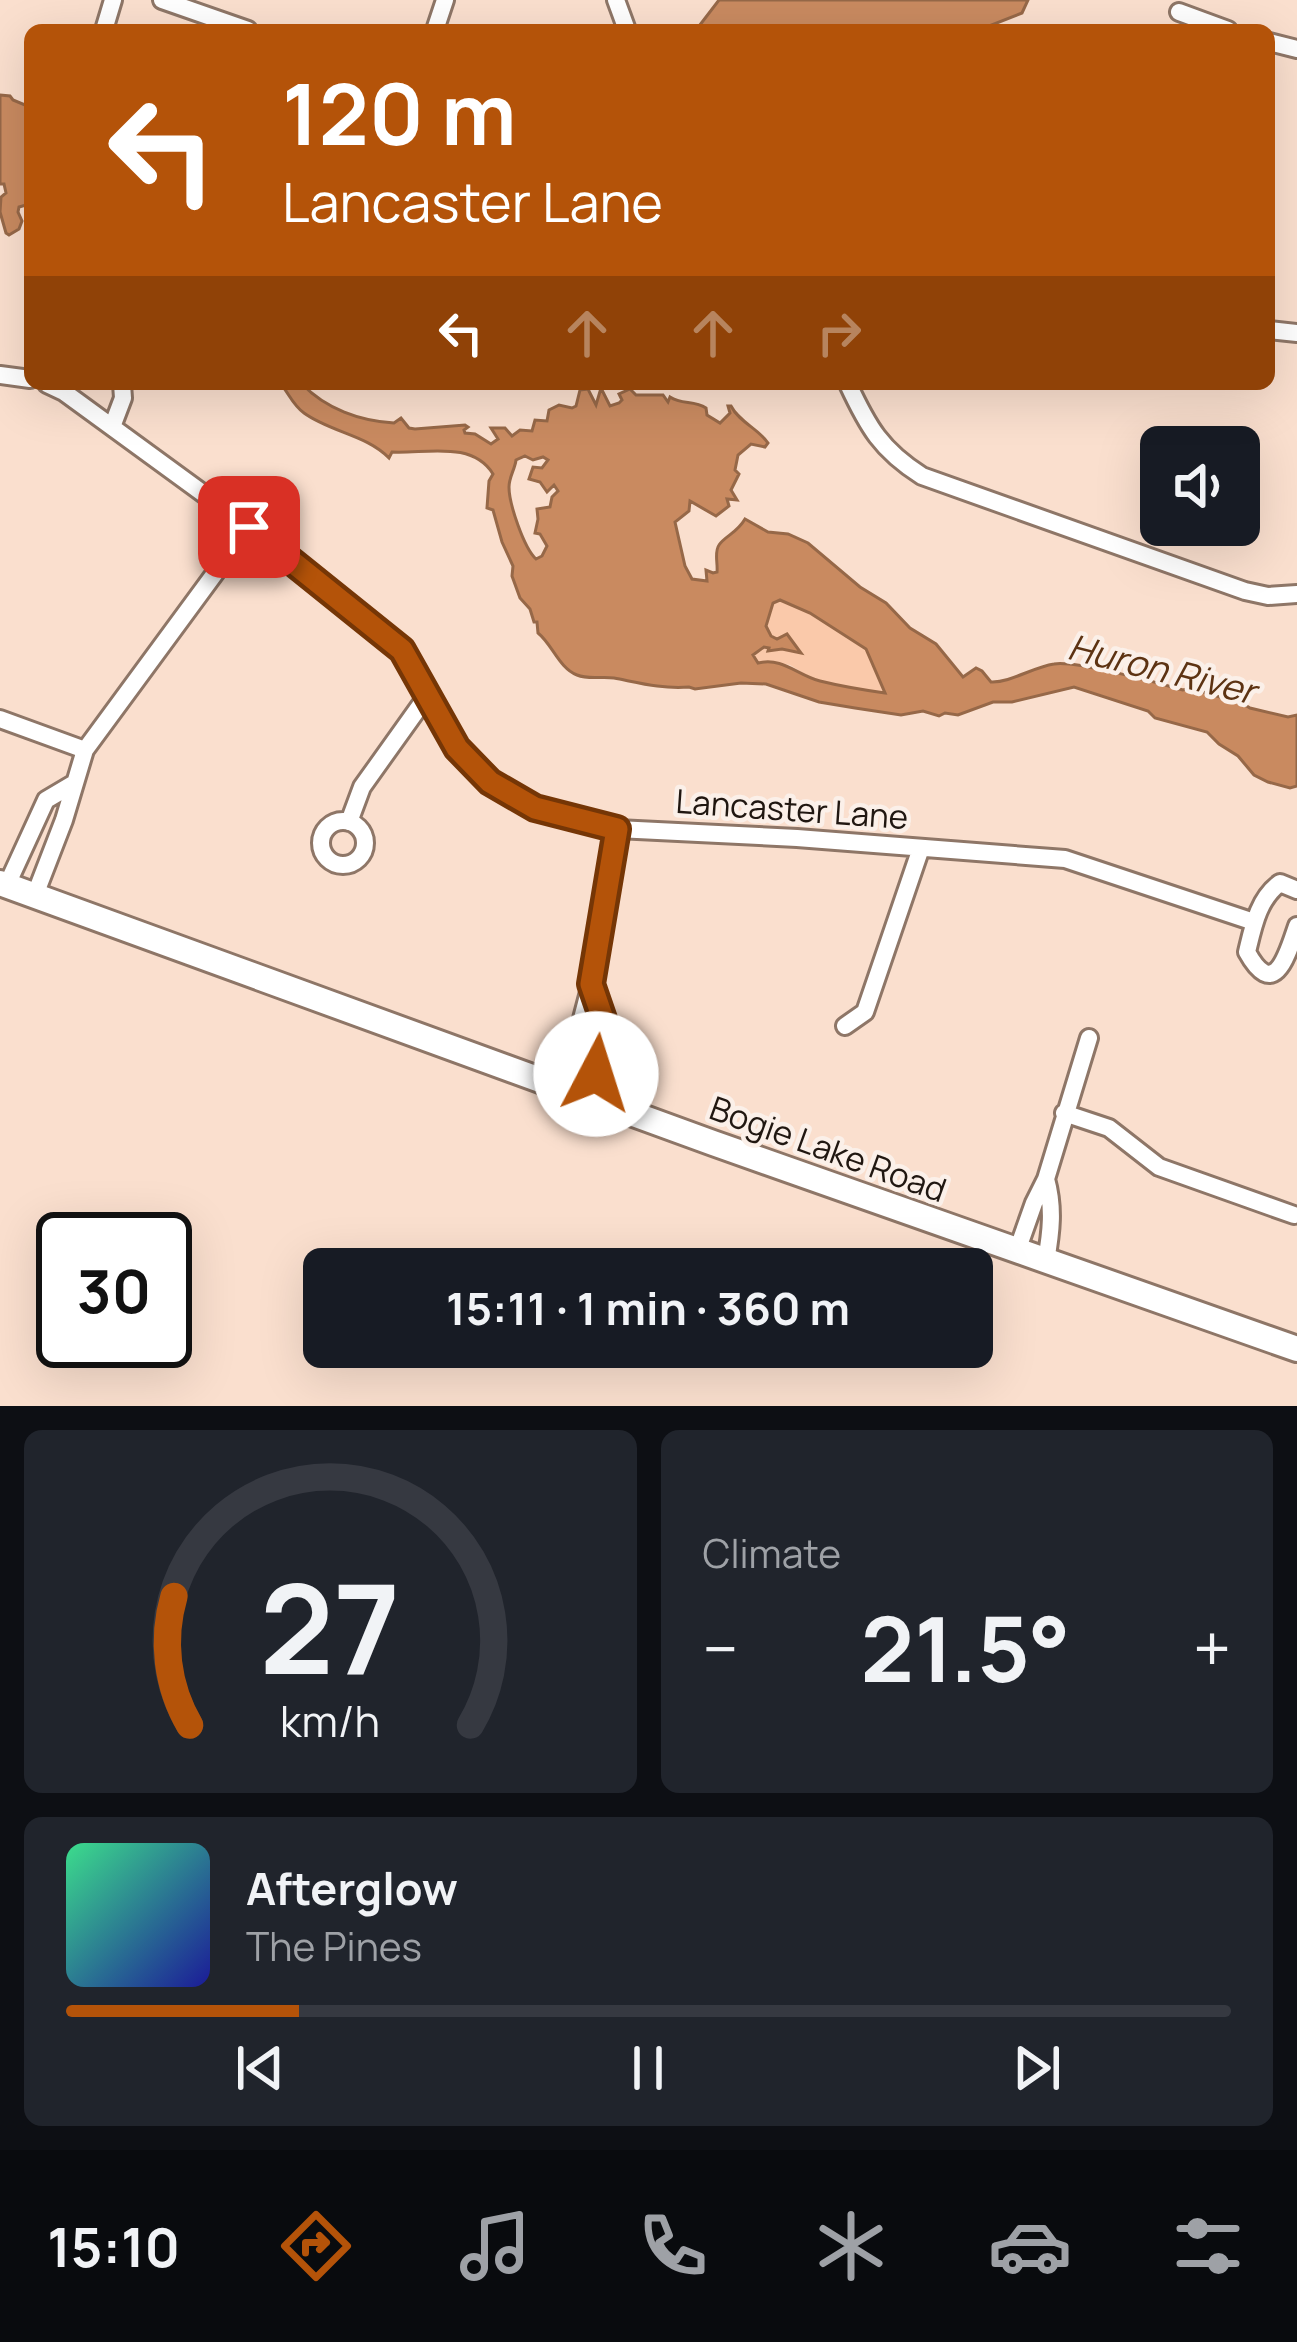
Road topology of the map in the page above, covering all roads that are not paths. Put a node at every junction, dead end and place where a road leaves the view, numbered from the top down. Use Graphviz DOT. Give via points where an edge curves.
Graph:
graph roads {
  1 [pos="162,0"];
  2 [pos="1180,12"];
  3 [pos="231,24"];
  4 [pos="1212,24"];
  5 [pos="66,390"];
  6 [pos="122,390"];
  7 [pos="851,390"];
  8 [pos="112,427"];
  9 [pos="249,527"];
  10 [pos="1297,594"];
  11 [pos="428,696"];
  12 [pos="0,719"];
  13 [pos="85,750"];
  14 [pos="73,784"];
  15 [pos="349,822"];
  16 [pos="617,829"];
  17 [pos="921,848"];
  18 [pos="3,884"];
  19 [pos="1297,890"];
  20 [pos="34,895"];
  21 [pos="1254,922"];
  22 [pos="1297,926"];
  23 [pos="591,984"];
  24 [pos="844,1026"];
  25 [pos="1089,1038"];
  26 [pos="564,1088"];
  27 [pos="591,1098"];
  28 [pos="1064,1113"];
  29 [pos="1046,1179"];
  30 [pos="1294,1215"];
  31 [pos="1017,1251"];
  32 [pos="1046,1261"];
  33 [pos="1297,1349"];
  1 -- 3 [label="street"];
  2 -- 4 [label="street"];
  5 -- 8 [label="street, Lancaster Lane"];
  6 -- 8 [label="street"];
  7 -- 10 [label="street" via="881,444 922,476 1245,591"];
  8 -- 9 [label="street, Lancaster Lane"];
  9 -- 11 [label="street, Lancaster Lane" via="402,650"];
  9 -- 13 [label="street"];
  11 -- 15 [label="street" via="362,787"];
  11 -- 16 [label="street, Lancaster Lane" via="457,748 490,782 535,808"];
  12 -- 13 [label="street"];
  13 -- 14 [label="street"];
  14 -- 18 [label="street" via="46,800"];
  14 -- 20 [label="street"];
  16 -- 17 [label="street, Lancaster Lane"];
  16 -- 23 [label="street"];
  17 -- 21 [label="street, Lancaster Lane" via="1065,859"];
  17 -- 24 [label="street" via="865,1012"];
  18 -- 20 [label="main road, Bogie Lake Road"];
  19 -- 21 [label="street" via="1280,883 1267,892"];
  20 -- 26 [label="main road, Bogie Lake Road"];
  21 -- 22 [label="street" via="1246,952 1268,973 1283,967"];
  23 -- 26 [label="street"];
  23 -- 27 [label="street" via="603,1019"];
  25 -- 28 [label="street"];
  26 -- 27 [label="main road, Bogie Lake Road"];
  27 -- 31 [label="main road, Bogie Lake Road"];
  28 -- 29 [label="street"];
  28 -- 30 [label="street" via="1109,1128 1159,1167"];
  29 -- 31 [label="street"];
  29 -- 32 [label="street"];
  31 -- 32 [label="main road, Bogie Lake Road"];
  32 -- 33 [label="main road, Bogie Lake Road"];
}
